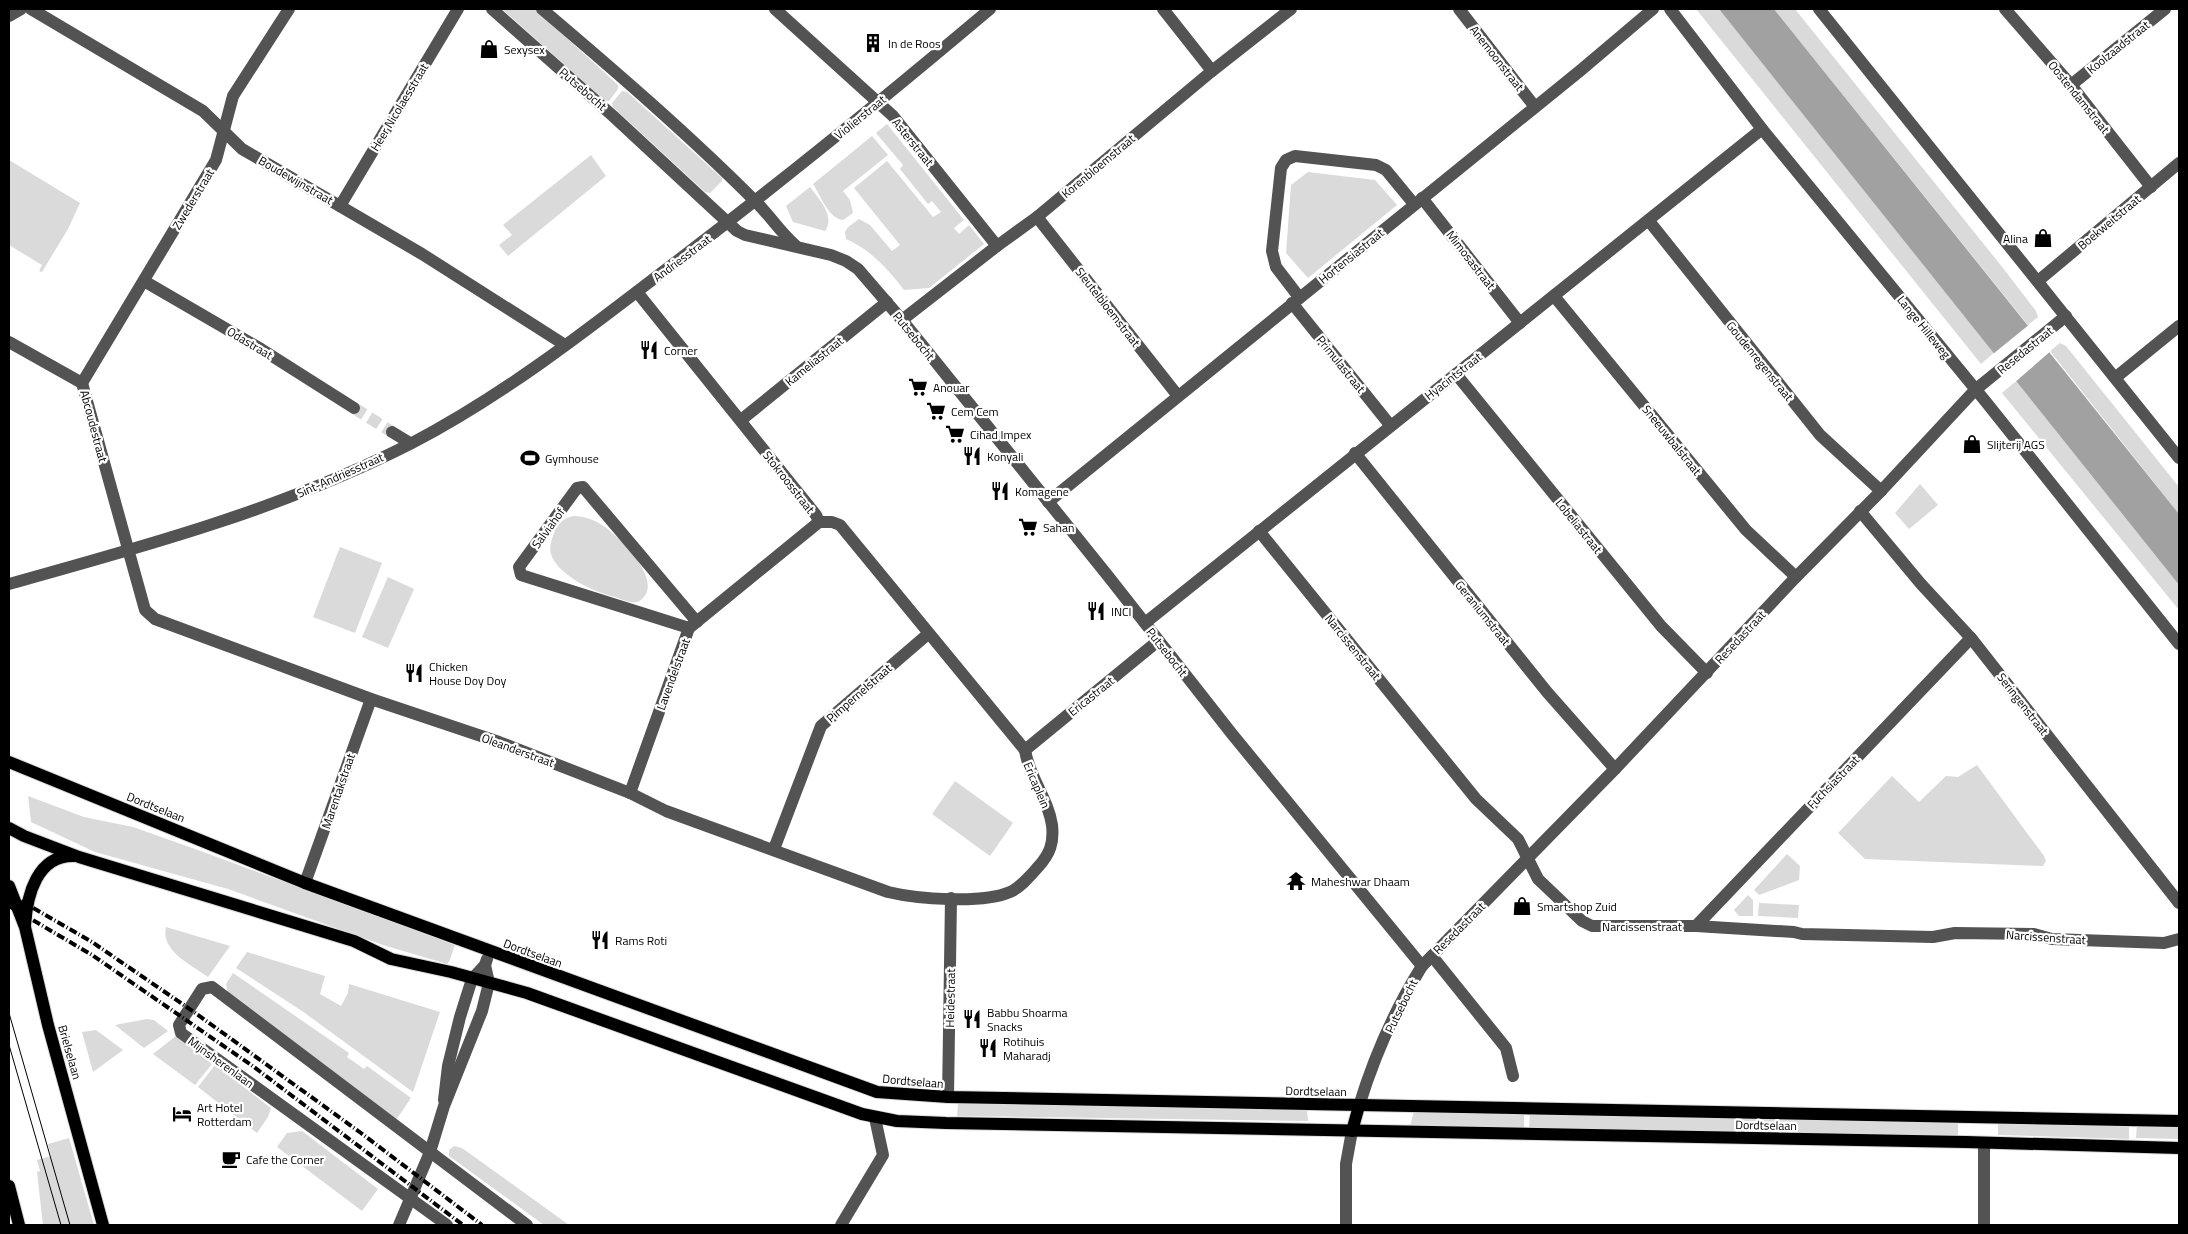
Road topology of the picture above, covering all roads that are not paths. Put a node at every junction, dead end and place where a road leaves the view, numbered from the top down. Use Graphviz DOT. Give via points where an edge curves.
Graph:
graph roads {
  1 [pos="21,9"];
  2 [pos="31,9"];
  3 [pos="289,9"];
  4 [pos="458,9"];
  5 [pos="492,9"];
  6 [pos="542,9"];
  7 [pos="775,9"];
  8 [pos="990,9"];
  9 [pos="1163,9"];
  10 [pos="1291,9"];
  11 [pos="1459,9"];
  12 [pos="1653,9"];
  13 [pos="1670,9"];
  14 [pos="1819,9"];
  15 [pos="2005,9"];
  16 [pos="2165,9"];
  17 [pos="9,16"];
  18 [pos="1212,71"];
  19 [pos="2071,85"];
  20 [pos="879,103"];
  21 [pos="1535,107"];
  22 [pos="224,129"];
  23 [pos="1762,129"];
  24 [pos="2179,163"];
  25 [pos="2151,187"];
  26 [pos="756,201"];
  27 [pos="1418,201"];
  28 [pos="340,206"];
  29 [pos="1037,217"];
  30 [pos="1649,221"];
  31 [pos="727,223"];
  32 [pos="997,246"];
  33 [pos="796,247"];
  34 [pos="144,281"];
  35 [pos="2038,281"];
  36 [pos="637,292"];
  37 [pos="1554,296"];
  38 [pos="1296,300"];
  39 [pos="887,302"];
  40 [pos="2066,316"];
  41 [pos="902,320"];
  42 [pos="1520,323"];
  43 [pos="2179,326"];
  44 [pos="9,342"];
  45 [pos="565,345"];
  46 [pos="1456,374"];
  47 [pos="2115,378"];
  48 [pos="82,383"];
  49 [pos="1975,390"];
  50 [pos="1178,396"];
  51 [pos="354,408"];
  52 [pos="741,420"];
  53 [pos="1390,425"];
  54 [pos="392,432"];
  55 [pos="410,444"];
  56 [pos="1355,454"];
  57 [pos="2179,458"];
  58 [pos="1881,491"];
  59 [pos="1048,502"];
  60 [pos="1860,511"];
  61 [pos="819,522"];
  62 [pos="1259,531"];
  63 [pos="129,551"];
  64 [pos="1796,578"];
  65 [pos="9,584"];
  66 [pos="1145,623"];
  67 [pos="693,625"];
  68 [pos="928,634"];
  69 [pos="1971,638"];
  70 [pos="1158,641"];
  71 [pos="2179,644"];
  72 [pos="1707,673"];
  73 [pos="371,699"];
  74 [pos="1025,750"];
  75 [pos="9,762"];
  76 [pos="1615,769"];
  77 [pos="630,793"];
  78 [pos="9,828"];
  79 [pos="774,849"];
  80 [pos="80,856"];
  81 [pos="1527,860"];
  82 [pos="305,883"];
  83 [pos="9,886"];
  84 [pos="952,898"];
  85 [pos="2179,903"];
  86 [pos="1696,926"];
  87 [pos="24,927"];
  88 [pos="2179,939"];
  89 [pos="489,951"];
  90 [pos="1432,956"];
  91 [pos="485,965"];
  92 [pos="1422,966"];
  93 [pos="472,979"];
  94 [pos="490,983"];
  95 [pos="1513,1076"];
  96 [pos="948,1097"];
  97 [pos="444,1106"];
  98 [pos="1358,1106"];
  99 [pos="875,1118"];
  100 [pos="2179,1120"];
  101 [pos="1352,1131"];
  102 [pos="1984,1143"];
  103 [pos="2179,1148"];
  104 [pos="430,1152"];
  105 [pos="9,1186"];
  106 [pos="412,1198"];
  107 [pos="845,1224"];
  108 [pos="19,1225"];
  109 [pos="103,1225"];
  110 [pos="399,1225"];
  111 [pos="447,1225"];
  112 [pos="527,1225"];
  113 [pos="1346,1225"];
  114 [pos="1984,1225"];
  1 -- 17 [label="street"];
  2 -- 22 [label="street, Boudewijnstraat" via="203,111"];
  3 -- 22 [label="street, Zwederstraat" via="233,96"];
  4 -- 28 [label="street, Heer Nicolaesstraat"];
  5 -- 31 [label="street, Putsebocht"];
  6 -- 26 [label="street" via="612,68"];
  7 -- 20 [label="street, Asterstraat"];
  8 -- 20 [label="street, Violierstraat"];
  9 -- 18 [label="street"];
  10 -- 18 [label="street, Korenbloemstraat"];
  11 -- 21 [label="street, Anemoonstraat"];
  12 -- 21 [label="street, Hortensiastraat"];
  13 -- 23 [label="street, Lange Hilleweg"];
  14 -- 35 [label="street"];
  15 -- 19 [label="street, Oostendamstraat"];
  16 -- 19 [label="street, Koolzaadstraat"];
  18 -- 29 [label="street, Korenbloemstraat"];
  19 -- 25 [label="street, Oostendamstraat"];
  20 -- 26 [label="street, Violierstraat"];
  20 -- 32 [label="street, Asterstraat" via="893,116"];
  21 -- 27 [label="street, Hortensiastraat"];
  22 -- 28 [label="street, Boudewijnstraat" via="242,149"];
  22 -- 34 [label="street, Zwederstraat" via="216,160"];
  23 -- 30 [label="street, Hyacintstraat"];
  23 -- 49 [label="street, Lange Hilleweg"];
  24 -- 25 [label="street, Boekweitstraat"];
  25 -- 35 [label="street, Boekweitstraat"];
  26 -- 31 [label="street, Violierstraat"];
  26 -- 33 [label="street"];
  27 -- 38 [label="street, Hortensiastraat"];
  27 -- 38 [label="street, Mimosastraat" via="1386,170 1376,165 1295,156 1286,160 1281,168 1272,251 1276,267"];
  27 -- 42 [label="street, Mimosastraat"];
  28 -- 45 [label="street, Boudewijnstraat"];
  29 -- 32 [label="street, Korenbloemstraat"];
  29 -- 50 [label="street, Sleutelbloemstraat"];
  30 -- 37 [label="street, Hyacintstraat"];
  30 -- 58 [label="street, Goudenregenstraat" via="1820,435"];
  31 -- 33 [label="street, Putsebocht" via="745,235"];
  31 -- 36 [label="street, Andriesstraat"];
  32 -- 41 [label="street, Korenbloemstraat"];
  33 -- 39 [label="street, Putsebocht" via="831,254 846,261 858,269"];
  34 -- 48 [label="street, Zwederstraat"];
  34 -- 51 [label="street, Odastraat"];
  35 -- 40 [label="street"];
  36 -- 45 [label="street, Sint-Andriesstraat"];
  36 -- 52 [label="street, Stokroosstraat"];
  37 -- 42 [label="street, Hyacintstraat"];
  37 -- 64 [label="street, Sneeuwbalstraat" via="1746,530"];
  38 -- 50 [label="street, Hortensiastraat"];
  38 -- 53 [label="street, Primulastraat"];
  39 -- 41 [label="street, Putsebocht"];
  39 -- 52 [label="street, Kameliastraat"];
  40 -- 47 [label="street"];
  40 -- 49 [label="street, Resedastraat"];
  41 -- 59 [label="street, Putsebocht"];
  42 -- 46 [label="street, Hyacintstraat"];
  43 -- 47 [label="street"];
  44 -- 48 [label="street, Abcoudestraat"];
  45 -- 55 [label="street, Sint-Andriesstraat" via="465,414"];
  46 -- 53 [label="street, Hyacintstraat"];
  46 -- 72 [label="street, Lobeliastraat" via="1661,626"];
  47 -- 57 [label="street"];
  48 -- 63 [label="street, Abcoudestraat"];
  49 -- 58 [label="street, Resedastraat"];
  49 -- 71 [label="street, Lange Hilleweg"];
  50 -- 59 [label="street, Hortensiastraat"];
  52 -- 61 [label="street, Stokroosstraat"];
  53 -- 56 [label="street, Hyacintstraat"];
  54 -- 55 [label="street"];
  55 -- 63 [label="street, Sint-Andriesstraat" via="271,505"];
  56 -- 62 [label="street, Hyacintstraat"];
  56 -- 76 [label="street, Geraniumstraat" via="1547,692"];
  58 -- 60 [label="street, Resedastraat"];
  59 -- 66 [label="street, Putsebocht"];
  60 -- 64 [label="street, Resedastraat"];
  60 -- 69 [label="street, Seringenstraat"];
  61 -- 67 [label="street"];
  61 -- 68 [label="street, Stokroosstraat" via="840,525"];
  62 -- 66 [label="street, Hyacintstraat"];
  62 -- 81 [label="street, Narcissenstraat" via="1476,799 1518,839"];
  63 -- 65 [label="street, Sint-Andriesstraat"];
  63 -- 73 [label="street, Oleanderstraat" via="145,610 150,616"];
  64 -- 72 [label="street, Resedastraat"];
  66 -- 70 [label="street, Putsebocht"];
  67 -- 67 [label="street, Salviahof" via="583,487 577,488 519,567 521,575"];
  67 -- 77 [label="street, Lavendelstraat"];
  68 -- 74 [label="street, Stokroosstraat"];
  68 -- 79 [label="street, Pimpernelstraat" via="821,726"];
  69 -- 85 [label="street, Seringenstraat"];
  69 -- 86 [label="street, Fuchsiastraat"];
  70 -- 74 [label="street, Ericastraat"];
  70 -- 92 [label="street, Putsebocht"];
  72 -- 76 [label="street, Resedastraat"];
  73 -- 77 [label="street, Oleanderstraat" via="499,742"];
  73 -- 82 [label="street, Marentakstraat"];
  74 -- 84 [label="street, Ericaplein" via="1027,764 1042,794 1052,825 1049,853 1022,884 1008,893"];
  75 -- 82 [label="main road, Dordtselaan"];
  76 -- 81 [label="street, Resedastraat"];
  77 -- 79 [label="street, Oleanderstraat" via="666,811"];
  78 -- 80 [label="main road, Dordtselaan"];
  79 -- 84 [label="street, Oleanderstraat" via="888,892 909,897"];
  80 -- 87 [label="main road" via="57,859 38,876 26,903"];
  80 -- 93 [label="main road, Dordtselaan" via="354,941 390,959"];
  81 -- 86 [label="street, Narcissenstraat" via="1538,879 1582,922 1592,926"];
  81 -- 90 [label="street, Resedastraat"];
  82 -- 89 [label="main road, Dordtselaan"];
  83 -- 87 [label="main road, Brielselaan"];
  84 -- 96 [label="street, Heidestraat"];
  86 -- 88 [label="street, Narcissenstraat" via="1856,936 2034,934 2052,939 2164,943"];
  87 -- 109 [label="main road, Brielselaan"];
  89 -- 91 [label="street, Dordtselaan"];
  89 -- 96 [label="main road, Dordtselaan" via="860,1087 897,1095"];
  90 -- 92 [label="street, Resedastraat"];
  90 -- 95 [label="street" via="1506,1048"];
  91 -- 93 [label="street, Dordtselaan"];
  91 -- 94 [label="street"];
  92 -- 98 [label="street, Putsebocht" via="1408,988"];
  93 -- 94 [label="main road, Dordtselaan"];
  93 -- 97 [label="street" via="448,1066"];
  94 -- 97 [label="street" via="474,1036"];
  94 -- 99 [label="main road, Dordtselaan" via="527,993"];
  96 -- 98 [label="main road, Dordtselaan"];
  97 -- 104 [label="street"];
  98 -- 100 [label="main road, Dordtselaan"];
  98 -- 101 [label="main road, Dordtselaan"];
  99 -- 101 [label="main road, Dordtselaan" via="946,1123"];
  99 -- 107 [label="street" via="883,1155"];
  101 -- 102 [label="main road, Dordtselaan"];
  101 -- 113 [label="street" via="1346,1164"];
  102 -- 103 [label="main road, Dordtselaan"];
  102 -- 114 [label="street"];
  104 -- 106 [label="street"];
  104 -- 106 [label="street, Mijnsherenlaan" via="212,988 202,988 179,1025 181,1033"];
  104 -- 112 [label="street, Mijnsherenlaan"];
  105 -- 108 [label="main road"];
  106 -- 110 [label="street"];
  106 -- 111 [label="street, Mijnsherenlaan"];
}
